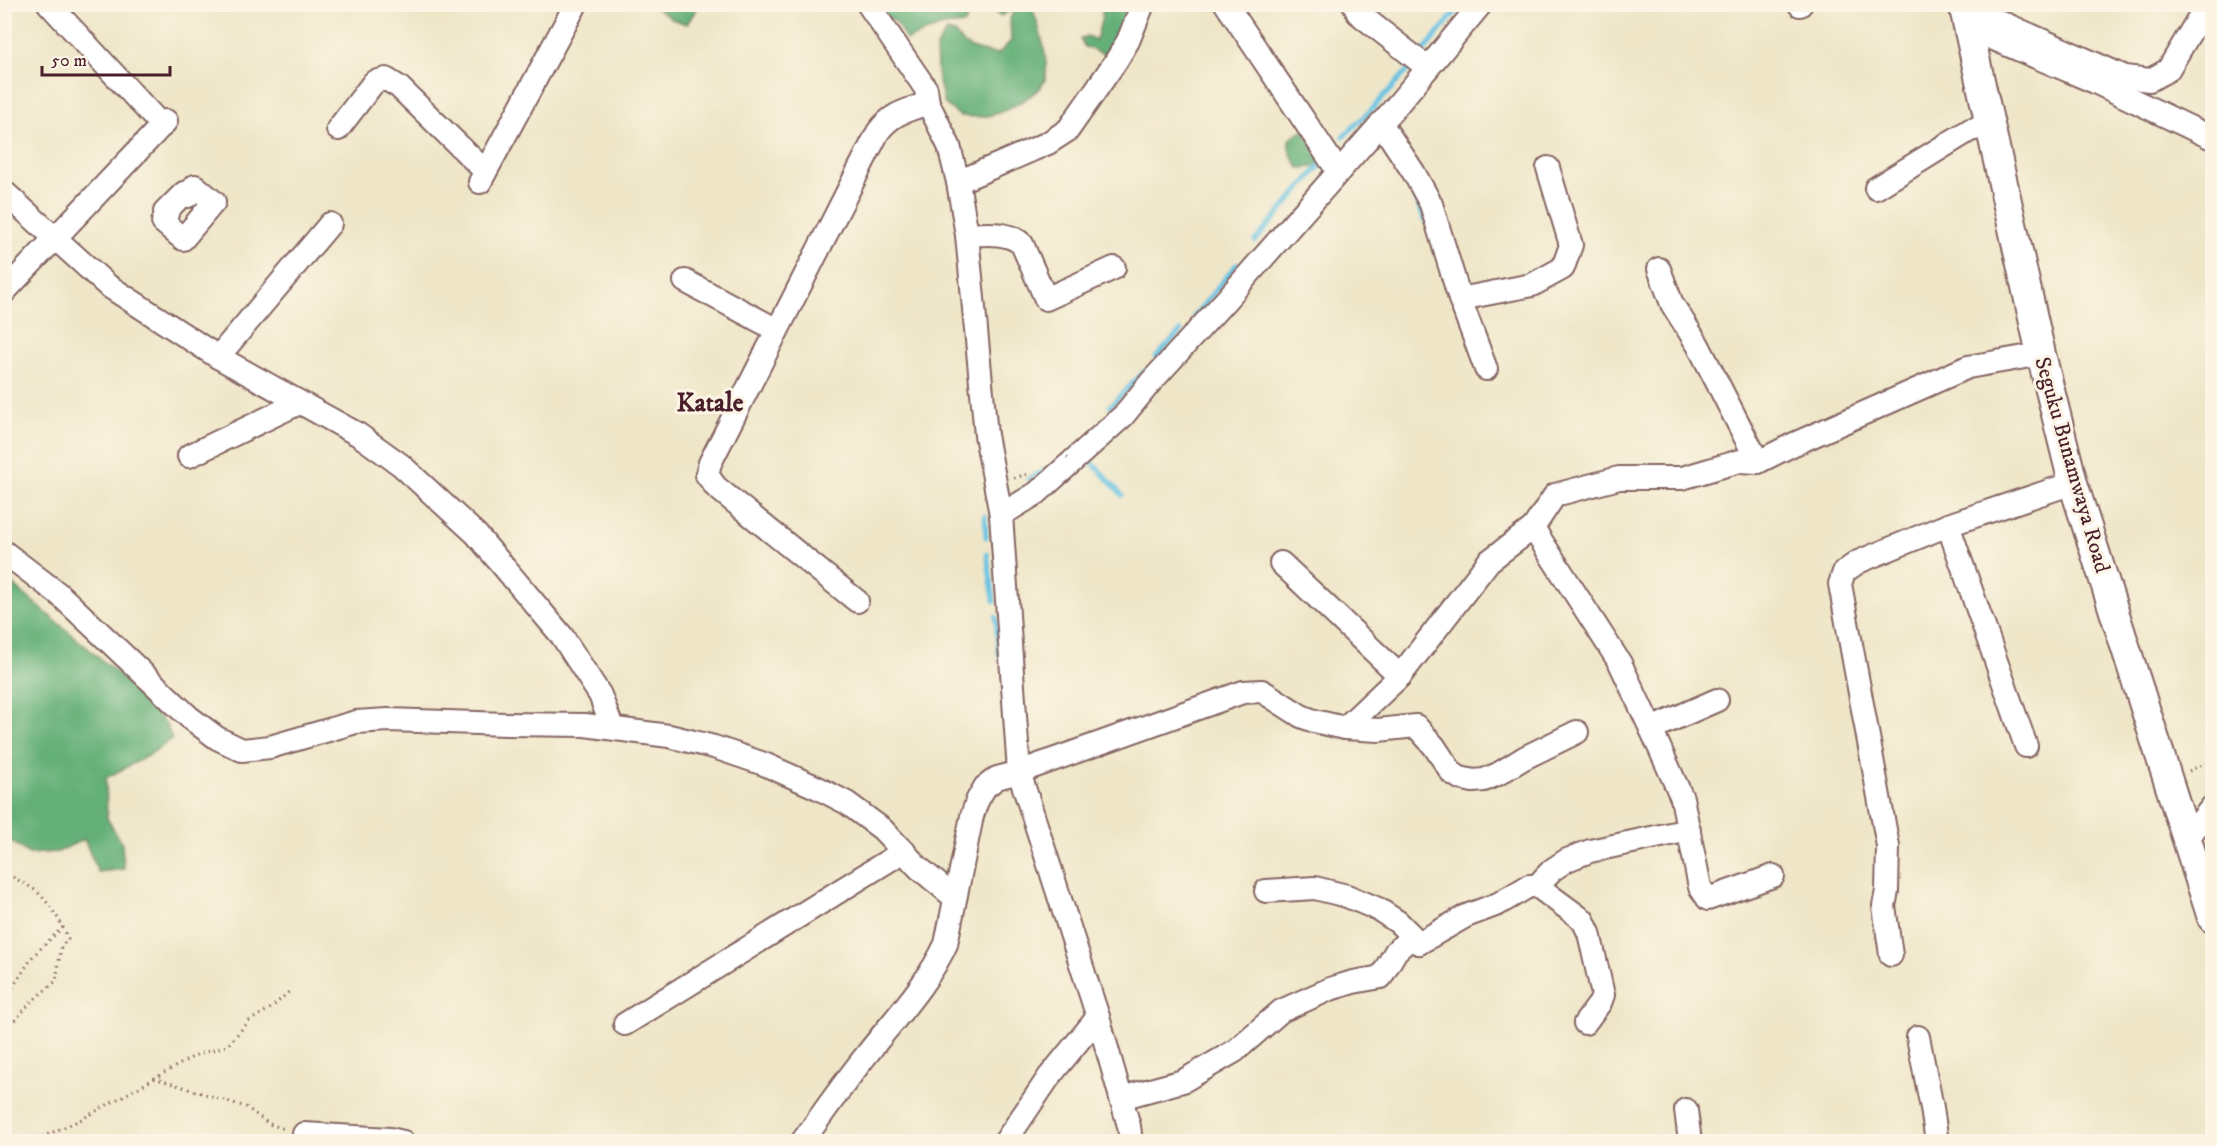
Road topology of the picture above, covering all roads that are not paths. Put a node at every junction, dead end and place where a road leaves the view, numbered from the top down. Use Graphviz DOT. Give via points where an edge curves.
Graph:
graph roads {
  1 [pos="49,4"];
  2 [pos="576,4"];
  3 [pos="868,4"];
  4 [pos="1143,4"];
  5 [pos="1226,4"];
  6 [pos="1354,4"];
  7 [pos="1481,4"];
  8 [pos="2207,4"];
  9 [pos="1972,16"];
  10 [pos="1428,68"];
  11 [pos="928,103"];
  12 [pos="1381,123"];
  13 [pos="1989,126"];
  14 [pos="338,129"];
  15 [pos="2212,138"];
  16 [pos="1548,168"];
  17 [pos="1338,171"];
  18 [pos="958,182"];
  19 [pos="1876,188"];
  20 [pos="4,192"];
  21 [pos="330,224"];
  22 [pos="967,235"];
  23 [pos="56,238"];
  24 [pos="1114,268"];
  25 [pos="1659,270"];
  26 [pos="685,282"];
  27 [pos="4,292"];
  28 [pos="1460,299"];
  29 [pos="777,330"];
  30 [pos="2041,354"];
  31 [pos="218,357"];
  32 [pos="1486,369"];
  33 [pos="300,403"];
  34 [pos="189,456"];
  35 [pos="1758,462"];
  36 [pos="2073,483"];
  37 [pos="1000,514"];
  38 [pos="1948,525"];
  39 [pos="1533,528"];
  40 [pos="4,552"];
  41 [pos="1281,563"];
  42 [pos="857,601"];
  43 [pos="1400,676"];
  44 [pos="1717,700"];
  45 [pos="612,727"];
  46 [pos="1345,728"];
  47 [pos="1651,729"];
  48 [pos="1577,732"];
  49 [pos="2026,746"];
  50 [pos="1019,772"];
  51 [pos="2212,807"];
  52 [pos="1689,830"];
  53 [pos="2187,839"];
  54 [pos="904,852"];
  55 [pos="1773,876"];
  56 [pos="1537,886"];
  57 [pos="1266,891"];
  58 [pos="955,898"];
  59 [pos="2212,918"];
  60 [pos="1419,943"];
  61 [pos="1891,955"];
  62 [pos="1098,1017"];
  63 [pos="1585,1023"];
  64 [pos="625,1024"];
  65 [pos="1918,1037"];
  66 [pos="1121,1098"];
  67 [pos="1686,1110"];
  68 [pos="304,1134"];
  69 [pos="403,1142"];
  70 [pos="802,1142"];
  71 [pos="1005,1142"];
  72 [pos="1131,1142"];
  73 [pos="1690,1142"];
  74 [pos="1936,1142"];
  1 -- 23 [label="street" via="164,124"];
  2 -- 14 [label="street" via="483,176 399,87 386,79 374,82"];
  3 -- 11 [label="street" via="926,89"];
  4 -- 18 [label="street" via="1116,60 1068,130 1048,143"];
  5 -- 17 [label="street"];
  6 -- 10 [label="street" via="1359,13"];
  7 -- 10 [label="street"];
  8 -- 9 [label="street" via="2168,69 2150,80 2125,77"];
  9 -- 13 [label="main road, Seguku Bunamwaya Road"];
  9 -- 15 [label="street" via="2095,82"];
  10 -- 12 [label="street"];
  11 -- 18 [label="street" via="949,146"];
  11 -- 29 [label="street" via="897,114 878,132"];
  12 -- 17 [label="street"];
  12 -- 28 [label="street" via="1431,204"];
  13 -- 19 [label="street" via="1970,130"];
  13 -- 30 [label="main road, Seguku Bunamwaya Road"];
  16 -- 28 [label="street" via="1571,244 1563,268 1532,285"];
  17 -- 37 [label="street" via="1123,416 1037,493"];
  18 -- 22 [label="street"];
  20 -- 23 [label="street"];
  21 -- 31 [label="street"];
  22 -- 24 [label="street" via="1016,238 1023,244 1046,299"];
  22 -- 37 [label="street" via="986,435"];
  23 -- 27 [label="street"];
  23 -- 31 [label="street" via="107,285"];
  25 -- 35 [label="street" via="1672,304 1698,345"];
  26 -- 29 [label="street"];
  28 -- 32 [label="street"];
  29 -- 42 [label="street" via="707,475 716,487"];
  30 -- 35 [label="street" via="1968,367"];
  30 -- 36 [label="main road, Seguku Bunamwaya Road"];
  31 -- 33 [label="street"];
  33 -- 34 [label="street"];
  33 -- 45 [label="street" via="359,435 402,465 476,534 562,636 600,695"];
  35 -- 39 [label="street" via="1740,461 1682,478 1619,478 1591,484 1555,495"];
  36 -- 38 [label="street"];
  36 -- 53 [label="main road, Seguku Bunamwaya Road"];
  37 -- 50 [label="street"];
  38 -- 49 [label="street"];
  38 -- 61 [label="street" via="1858,562 1844,572 1840,584 1888,846 1884,906"];
  39 -- 43 [label="street" via="1489,561"];
  39 -- 47 [label="street" via="1620,663"];
  40 -- 45 [label="street" via="60,595 189,717 217,738 243,750 270,747 356,722 388,720"];
  41 -- 43 [label="street"];
  43 -- 46 [label="street"];
  44 -- 47 [label="street"];
  45 -- 54 [label="street" via="669,736 764,764 847,803 882,829"];
  46 -- 48 [label="street" via="1416,726 1452,773 1473,781 1498,774"];
  46 -- 50 [label="street" via="1301,716 1262,691 1243,692"];
  47 -- 52 [label="street" via="1682,798"];
  50 -- 58 [label="street" via="997,778 985,787 977,801"];
  50 -- 62 [label="street"];
  51 -- 53 [label="street"];
  52 -- 55 [label="street" via="1700,887 1708,899"];
  52 -- 56 [label="street" via="1590,851 1567,860"];
  53 -- 59 [label="main road, Seguku Bunamwaya Road"];
  54 -- 58 [label="street"];
  54 -- 64 [label="street"];
  56 -- 60 [label="street" via="1528,886"];
  56 -- 63 [label="street" via="1582,920 1588,933 1603,995"];
  57 -- 60 [label="street" via="1315,888 1347,896 1398,922"];
  58 -- 70 [label="street" via="946,944 937,963"];
  60 -- 66 [label="street" via="1411,938 1406,942 1380,978 1342,985 1281,1011 1235,1051 1183,1081"];
  62 -- 66 [label="street"];
  62 -- 71 [label="street" via="1048,1077"];
  65 -- 74 [label="street"];
  66 -- 72 [label="street"];
  67 -- 73 [label="street"];
  68 -- 69 [label="street"];
}
